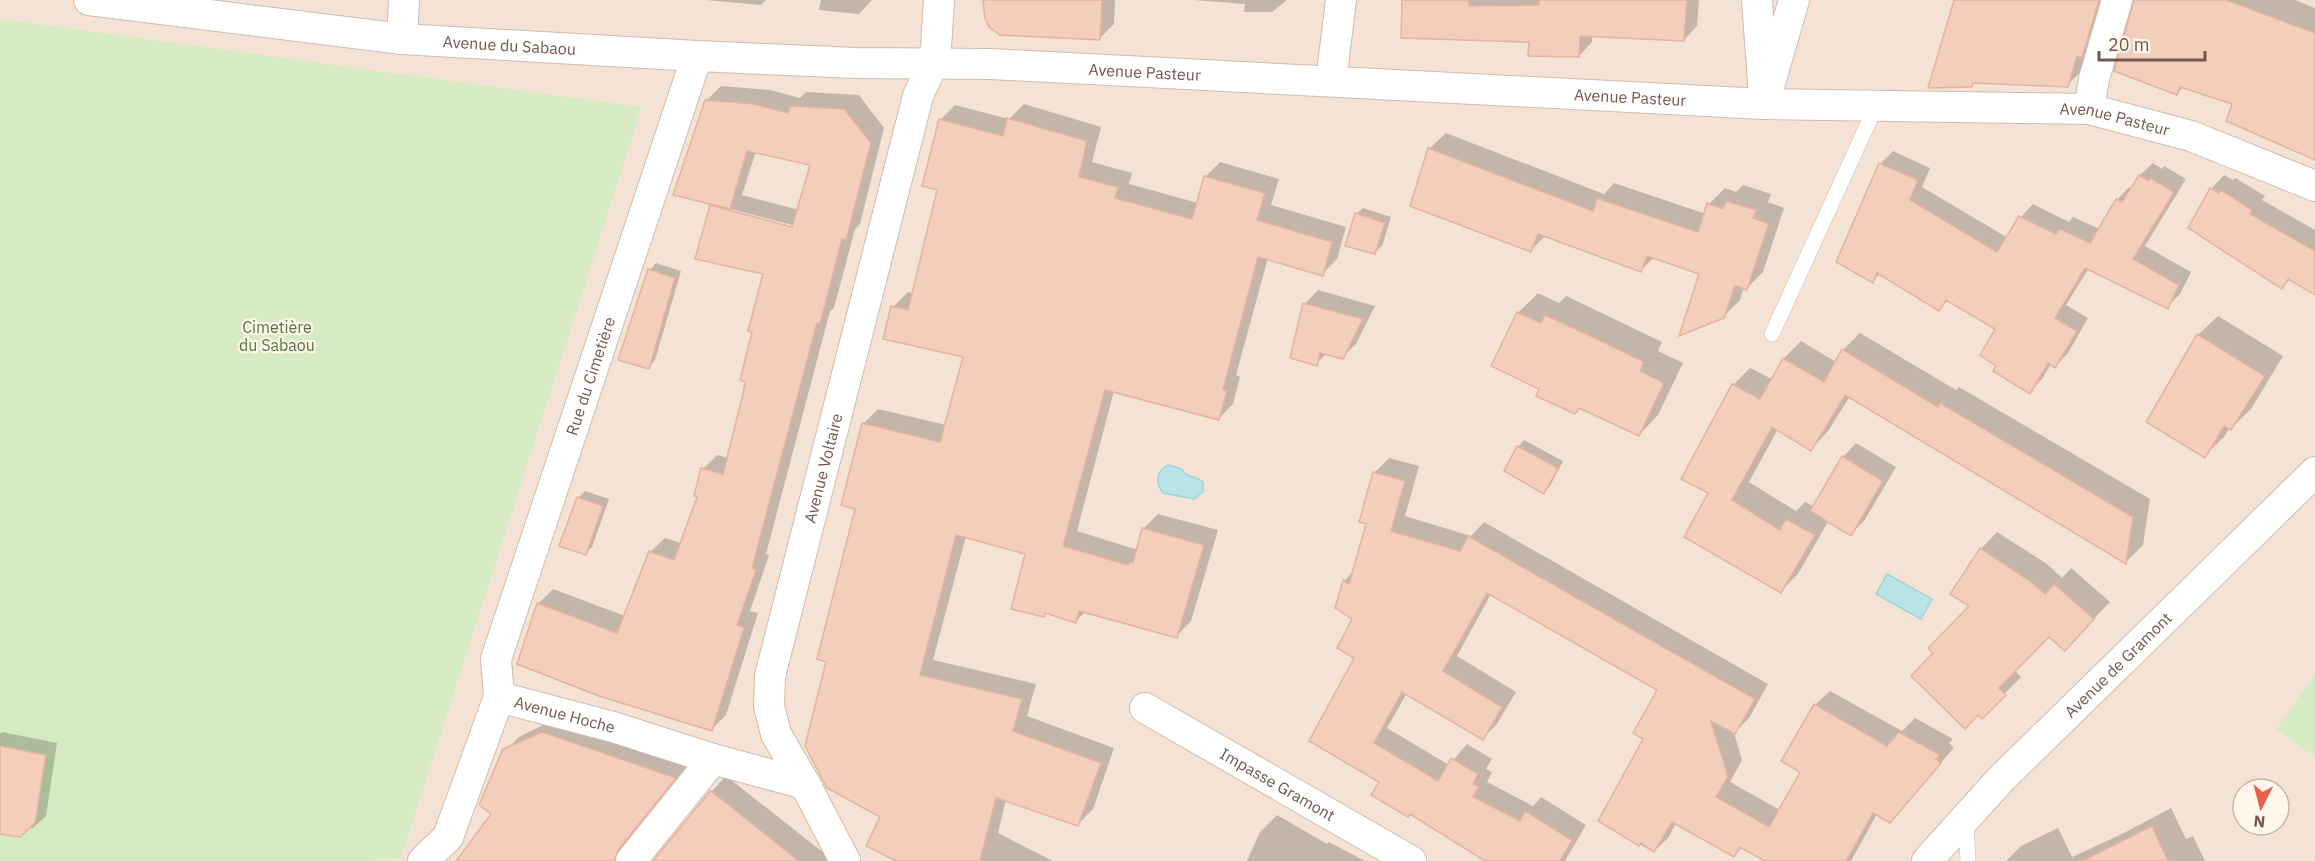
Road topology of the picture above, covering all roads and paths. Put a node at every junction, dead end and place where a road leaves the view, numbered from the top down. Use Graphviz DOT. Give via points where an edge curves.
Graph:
graph roads {
  1 [pos="89,0"];
  2 [pos="404,0"];
  3 [pos="939,0"];
  4 [pos="1341,0"];
  5 [pos="1757,0"];
  6 [pos="1794,0"];
  7 [pos="2117,0"];
  8 [pos="402,39"];
  9 [pos="697,56"];
  10 [pos="932,65"];
  11 [pos="1330,81"];
  12 [pos="1764,104"];
  13 [pos="1876,106"];
  14 [pos="2089,109"];
  15 [pos="2315,186"];
  16 [pos="1772,334"];
  17 [pos="2315,472"];
  18 [pos="499,697"];
  19 [pos="1145,708"];
  20 [pos="713,759"];
  21 [pos="805,784"];
  22 [pos="1966,817"];
  23 [pos="423,861"];
  24 [pos="632,861"];
  25 [pos="845,861"];
  26 [pos="1411,861"];
  27 [pos="1927,861"];
  28 [pos="1968,861"];
  1 -- 8 [label="street, Avenue du Sabaou"];
  2 -- 8 [label="street"];
  3 -- 10 [label="street, Avenue Voltaire"];
  4 -- 11 [label="street"];
  5 -- 12 [label="street"];
  6 -- 12 [label="street"];
  7 -- 14 [label="street"];
  8 -- 9 [label="street, Avenue du Sabaou"];
  9 -- 10 [label="street, Avenue du Sabaou"];
  9 -- 18 [label="street, Rue du Cimetière" via="496,659"];
  10 -- 11 [label="street, Avenue Pasteur"];
  10 -- 21 [label="street, Avenue Voltaire" via="918,96 770,676 769,706 776,734"];
  11 -- 12 [label="street, Avenue Pasteur"];
  12 -- 13 [label="street, Avenue Pasteur"];
  13 -- 14 [label="street, Avenue Pasteur"];
  13 -- 16 [label="lane"];
  14 -- 15 [label="street, Avenue Pasteur" via="2190,136"];
  17 -- 22 [label="street, Avenue de Gramont"];
  18 -- 20 [label="street, Avenue Hoche"];
  18 -- 23 [label="street, Avenue Hoche" via="448,837"];
  19 -- 26 [label="street, Impasse Gramont"];
  20 -- 21 [label="street, Avenue Hoche"];
  20 -- 24 [label="street"];
  21 -- 25 [label="street, Avenue Voltaire"];
  22 -- 27 [label="street, Avenue de Gramont"];
  22 -- 28 [label="lane"];
}
